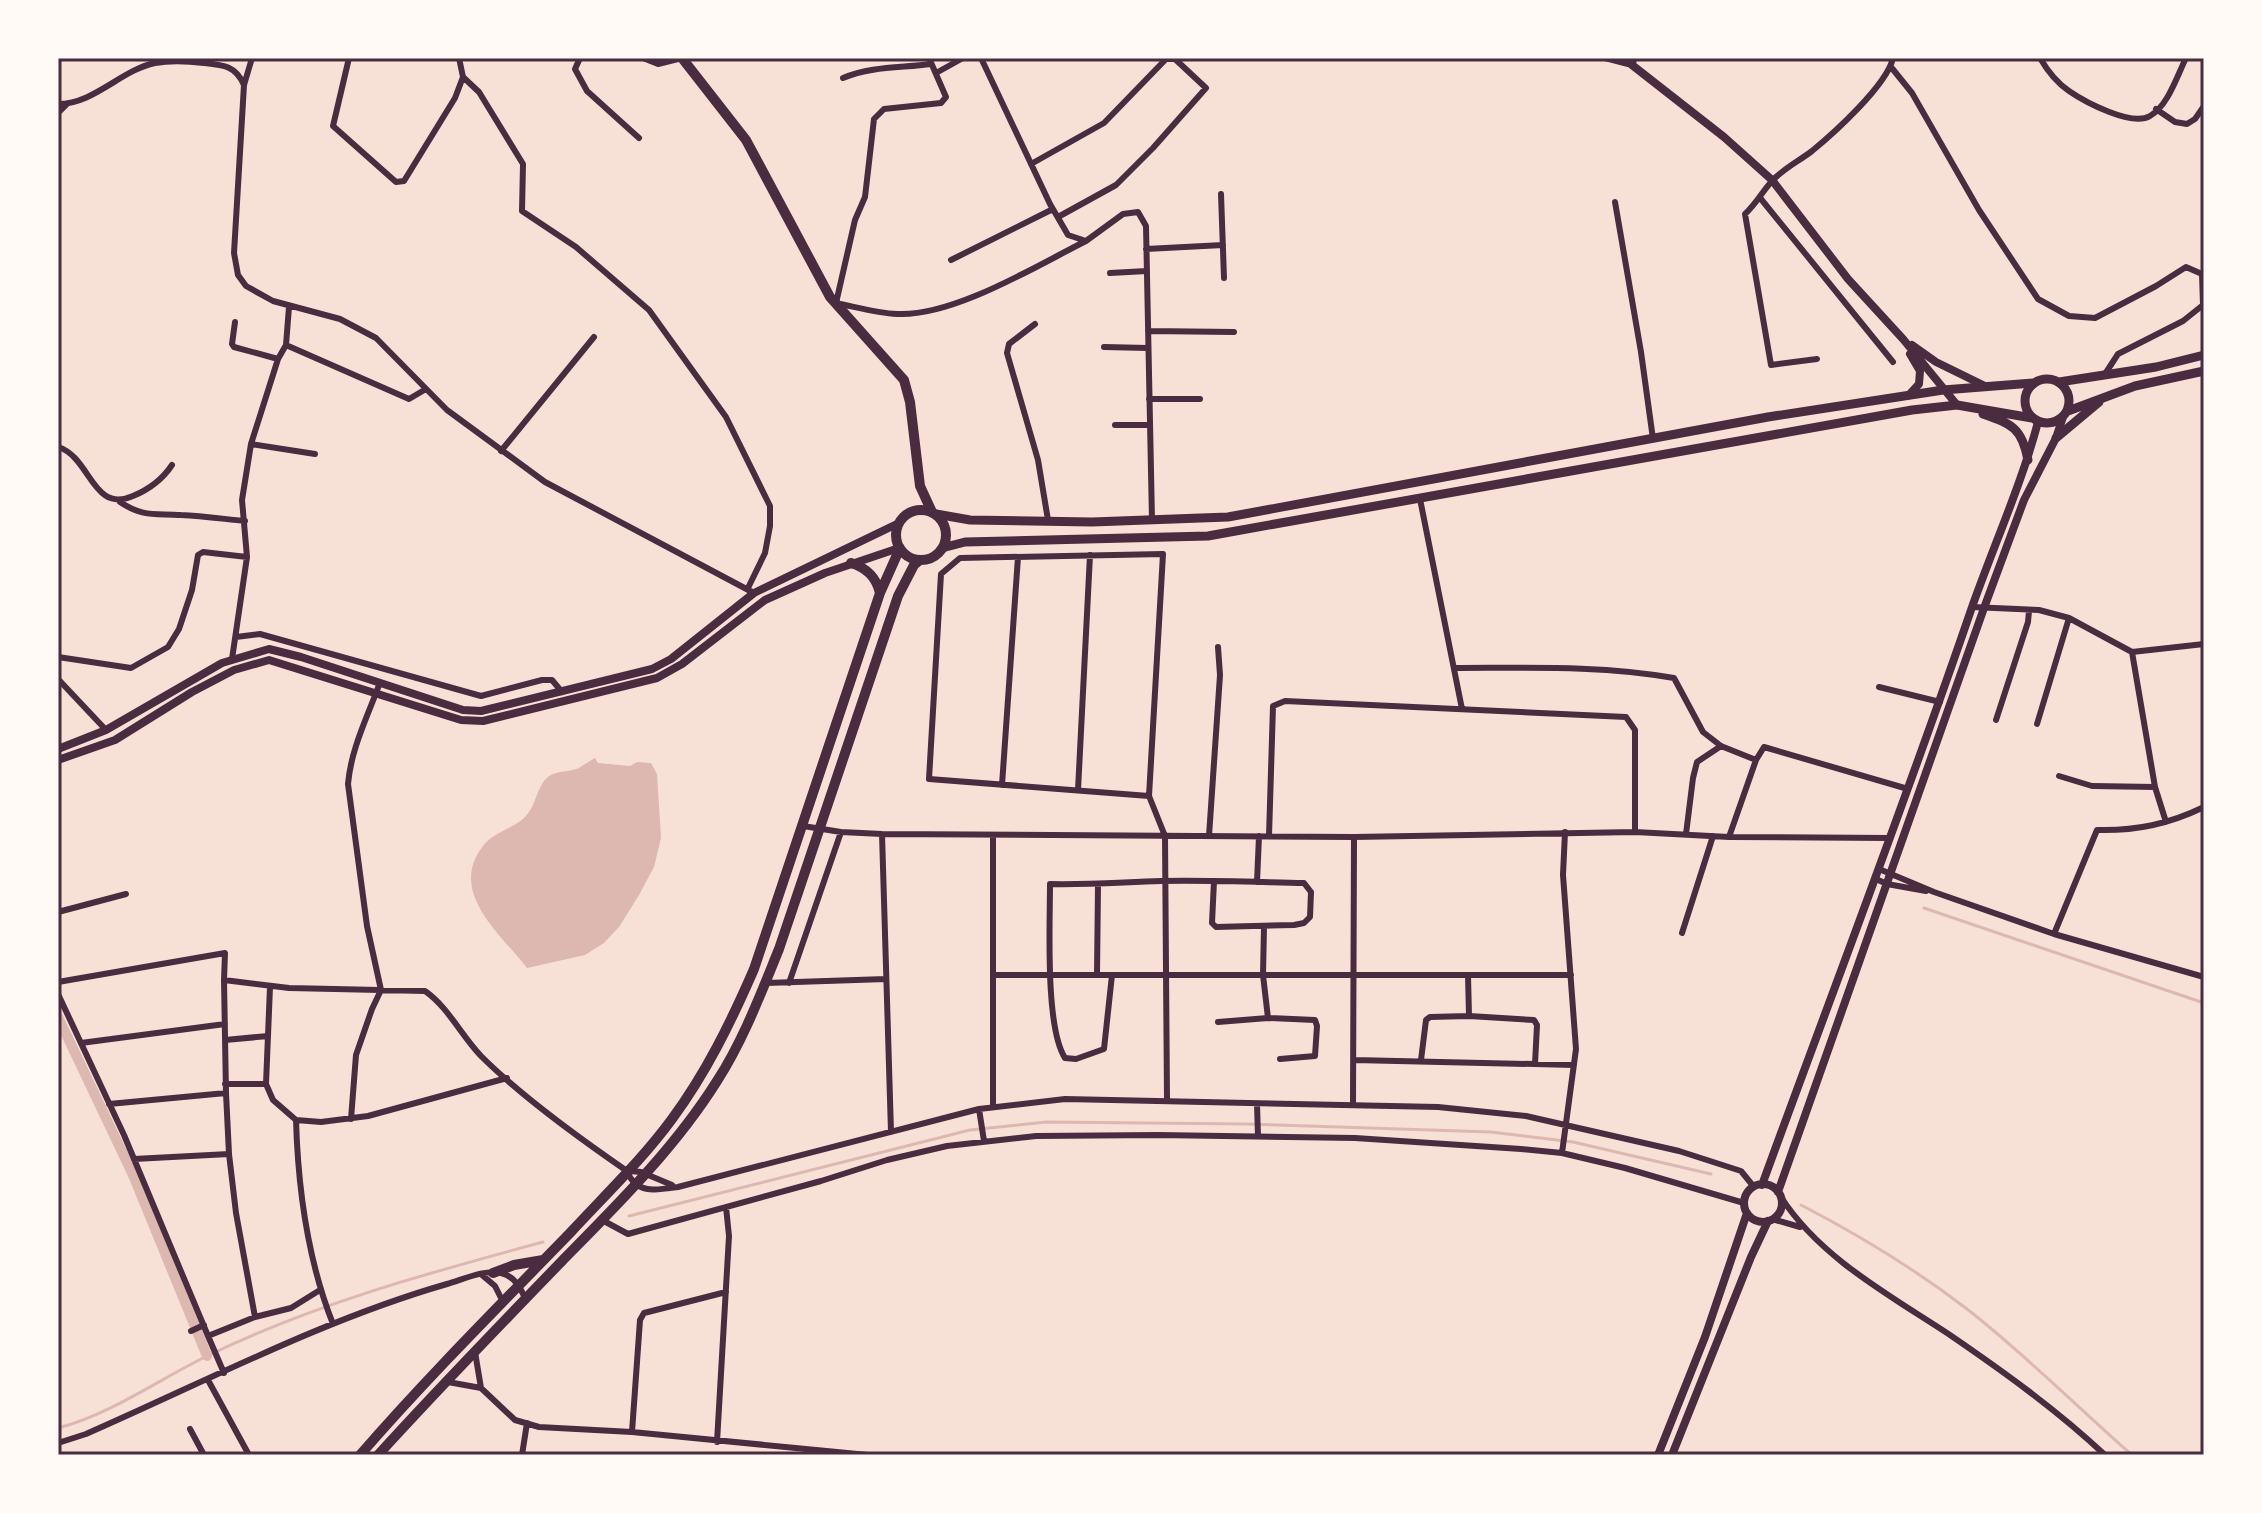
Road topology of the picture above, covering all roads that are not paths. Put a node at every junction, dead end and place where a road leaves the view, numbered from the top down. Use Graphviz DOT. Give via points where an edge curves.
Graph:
graph roads {
  1 [pos="252,58"];
  2 [pos="349,58"];
  3 [pos="459,58"];
  4 [pos="580,58"];
  5 [pos="643,58"];
  6 [pos="682,58"];
  7 [pos="963,58"];
  8 [pos="981,58"];
  9 [pos="1167,58"];
  10 [pos="1605,58"];
  11 [pos="1893,58"];
  12 [pos="2040,58"];
  13 [pos="2176,58"];
  14 [pos="2185,60"];
  15 [pos="930,61"];
  16 [pos="1633,62"];
  17 [pos="1891,67"];
  18 [pos="936,73"];
  19 [pos="463,77"];
  20 [pos="843,78"];
  21 [pos="244,85"];
  22 [pos="58,104"];
  23 [pos="67,104"];
  24 [pos="2204,106"];
  25 [pos="2156,109"];
  26 [pos="58,113"];
  27 [pos="639,138"];
  28 [pos="1031,164"];
  29 [pos="1772,180"];
  30 [pos="1221,194"];
  31 [pos="1761,199"];
  32 [pos="1615,202"];
  33 [pos="1053,209"];
  34 [pos="1058,217"];
  35 [pos="1086,241"];
  36 [pos="1223,245"];
  37 [pos="1146,249"];
  38 [pos="951,260"];
  39 [pos="1147,271"];
  40 [pos="1110,273"];
  41 [pos="1224,278"];
  42 [pos="836,303"];
  43 [pos="289,307"];
  44 [pos="235,322"];
  45 [pos="1035,324"];
  46 [pos="1148,331"];
  47 [pos="1234,332"];
  48 [pos="594,337"];
  49 [pos="1903,339"];
  50 [pos="286,345"];
  51 [pos="1104,347"];
  52 [pos="1148,348"];
  53 [pos="2204,355"];
  54 [pos="278,359"];
  55 [pos="1817,359"];
  56 [pos="1893,362"];
  57 [pos="2204,371"];
  58 [pos="2104,375"];
  59 [pos="2059,382"];
  60 [pos="2033,383"];
  61 [pos="1985,386"];
  62 [pos="426,389"];
  63 [pos="1943,390"];
  64 [pos="1909,395"];
  65 [pos="2107,396"];
  66 [pos="1149,399"];
  67 [pos="1200,399"];
  68 [pos="1957,405"];
  69 [pos="2065,414"];
  70 [pos="2035,420"];
  71 [pos="1115,425"];
  72 [pos="1150,425"];
  73 [pos="2056,438"];
  74 [pos="1653,439"];
  75 [pos="251,444"];
  76 [pos="58,447"];
  77 [pos="501,451"];
  78 [pos="315,454"];
  79 [pos="2028,460"];
  80 [pos="172,465"];
  81 [pos="920,486"];
  82 [pos="1420,499"];
  83 [pos="120,502"];
  84 [pos="911,512"];
  85 [pos="934,513"];
  86 [pos="1048,520"];
  87 [pos="1152,520"];
  88 [pos="245,521"];
  89 [pos="899,523"];
  90 [pos="1164,537"];
  91 [pos="900,548"];
  92 [pos="942,548"];
  93 [pos="1163,554"];
  94 [pos="1090,555"];
  95 [pos="247,557"];
  96 [pos="1018,557"];
  97 [pos="920,560"];
  98 [pos="851,563"];
  99 [pos="751,591"];
  100 [pos="880,593"];
  101 [pos="1972,607"];
  102 [pos="1984,608"];
  103 [pos="2029,611"];
  104 [pos="2069,618"];
  105 [pos="236,637"];
  106 [pos="2204,644"];
  107 [pos="1218,647"];
  108 [pos="2132,652"];
  109 [pos="58,657"];
  110 [pos="232,659"];
  111 [pos="1454,668"];
  112 [pos="58,679"];
  113 [pos="379,685"];
  114 [pos="1879,687"];
  115 [pos="562,692"];
  116 [pos="375,695"];
  117 [pos="481,696"];
  118 [pos="1940,702"];
  119 [pos="1462,709"];
  120 [pos="482,716"];
  121 [pos="1996,720"];
  122 [pos="2037,724"];
  123 [pos="106,730"];
  124 [pos="1721,746"];
  125 [pos="58,749"];
  126 [pos="58,760"];
  127 [pos="1756,760"];
  128 [pos="2059,776"];
  129 [pos="1002,785"];
  130 [pos="2155,787"];
  131 [pos="1908,789"];
  132 [pos="1078,790"];
  133 [pos="1149,796"];
  134 [pos="2204,807"];
  135 [pos="2166,822"];
  136 [pos="803,826"];
  137 [pos="820,829"];
  138 [pos="841,832"];
  139 [pos="1565,832"];
  140 [pos="1635,832"];
  141 [pos="882,834"];
  142 [pos="1686,834"];
  143 [pos="993,835"];
  144 [pos="1165,836"];
  145 [pos="1209,836"];
  146 [pos="1259,836"];
  147 [pos="1269,836"];
  148 [pos="1713,836"];
  149 [pos="1354,837"];
  150 [pos="1729,837"];
  151 [pos="1890,838"];
  152 [pos="1879,869"];
  153 [pos="1891,872"];
  154 [pos="1876,879"];
  155 [pos="1165,881"];
  156 [pos="1214,881"];
  157 [pos="1257,882"];
  158 [pos="1887,884"];
  159 [pos="1098,885"];
  160 [pos="1938,893"];
  161 [pos="126,894"];
  162 [pos="58,912"];
  163 [pos="1264,927"];
  164 [pos="1682,933"];
  165 [pos="2054,934"];
  166 [pos="993,975"];
  167 [pos="1050,975"];
  168 [pos="1097,975"];
  169 [pos="1112,975"];
  170 [pos="1165,975"];
  171 [pos="1263,975"];
  172 [pos="1353,975"];
  173 [pos="1468,975"];
  174 [pos="1571,975"];
  175 [pos="2204,977"];
  176 [pos="886,979"];
  177 [pos="224,980"];
  178 [pos="58,982"];
  179 [pos="766,983"];
  180 [pos="789,983"];
  181 [pos="270,987"];
  182 [pos="381,990"];
  183 [pos="58,994"];
  184 [pos="1469,1016"];
  185 [pos="1268,1018"];
  186 [pos="1218,1022"];
  187 [pos="225,1024"];
  188 [pos="268,1036"];
  189 [pos="225,1040"];
  190 [pos="81,1043"];
  191 [pos="1280,1059"];
  192 [pos="1354,1060"];
  193 [pos="1421,1060"];
  194 [pos="1535,1064"];
  195 [pos="1574,1065"];
  196 [pos="507,1078"];
  197 [pos="225,1084"];
  198 [pos="266,1084"];
  199 [pos="226,1093"];
  200 [pos="1167,1101"];
  201 [pos="109,1104"];
  202 [pos="1353,1105"];
  203 [pos="993,1106"];
  204 [pos="1257,1107"];
  205 [pos="979,1113"];
  206 [pos="351,1119"];
  207 [pos="296,1120"];
  208 [pos="1567,1124"];
  209 [pos="891,1132"];
  210 [pos="1257,1133"];
  211 [pos="984,1139"];
  212 [pos="1562,1153"];
  213 [pos="229,1154"];
  214 [pos="134,1159"];
  215 [pos="627,1171"];
  216 [pos="645,1174"];
  217 [pos="635,1185"];
  218 [pos="1758,1186"];
  219 [pos="678,1187"];
  220 [pos="1780,1195"];
  221 [pos="150,1197"];
  222 [pos="141,1201"];
  223 [pos="726,1207"];
  224 [pos="1746,1208"];
  225 [pos="602,1220"];
  226 [pos="1770,1220"];
  227 [pos="1803,1228"];
  228 [pos="543,1260"];
  229 [pos="488,1274"];
  230 [pos="519,1286"];
  231 [pos="726,1292"];
  232 [pos="321,1293"];
  233 [pos="525,1299"];
  234 [pos="503,1302"];
  235 [pos="255,1317"];
  236 [pos="332,1322"];
  237 [pos="203,1326"];
  238 [pos="191,1331"];
  239 [pos="208,1336"];
  240 [pos="475,1352"];
  241 [pos="224,1373"];
  242 [pos="208,1380"];
  243 [pos="443,1382"];
  244 [pos="481,1388"];
  245 [pos="527,1423"];
  246 [pos="190,1429"];
  247 [pos="632,1432"];
  248 [pos="717,1442"];
  249 [pos="58,1443"];
  250 [pos="844,1454"];
  251 [pos="204,1455"];
  252 [pos="249,1455"];
  253 [pos="360,1455"];
  254 [pos="378,1455"];
  255 [pos="522,1455"];
  256 [pos="868,1455"];
  257 [pos="1658,1455"];
  258 [pos="1672,1455"];
  259 [pos="2105,1455"];
  1 -- 21 [label="street"];
  2 -- 19 [label="street" via="333,126 396,182 404,181"];
  3 -- 19 [label="street"];
  4 -- 27 [label="street" via="575,69 587,91"];
  5 -- 6 [label="street" via="658,64"];
  6 -- 42 [label="main road" via="746,140"];
  7 -- 18 [label="street"];
  8 -- 28 [label="street"];
  9 -- 28 [label="street" via="1104,123"];
  9 -- 34 [label="street" via="1175,59 1206,88 1116,185"];
  10 -- 16 [label="street"];
  11 -- 17 [label="street"];
  12 -- 25 [label="street" via="2069,91 2112,113 2134,120"];
  13 -- 14 [label="street"];
  14 -- 25 [label="street"];
  15 -- 18 [label="street"];
  15 -- 20 [label="street"];
  16 -- 29 [label="street"];
  17 -- 29 [label="street" via="1846,120"];
  17 -- 58 [label="street" via="2038,299 2069,316 2095,318 2186,267 2202,274 2203,305 2118,354"];
  18 -- 42 [label="street" via="946,97 941,103 884,109 874,119 865,197"];
  19 -- 99 [label="street" via="479,92 523,164 522,211 576,247 649,310 726,417 770,506 765,553"];
  21 -- 23 [label="street" via="227,65 169,62 144,67"];
  21 -- 43 [label="street" via="235,264 246,286"];
  22 -- 23 [label="street"];
  23 -- 26 [label="street"];
  24 -- 25 [label="street" via="2187,124"];
  28 -- 33 [label="street"];
  29 -- 31 [label="street"];
  29 -- 49 [label="street" via="1848,279"];
  30 -- 36 [label="street"];
  31 -- 55 [label="street" via="1745,214 1771,365"];
  31 -- 56 [label="street"];
  32 -- 74 [label="street"];
  33 -- 34 [label="street"];
  33 -- 38 [label="street"];
  34 -- 35 [label="street" via="1068,235"];
  35 -- 37 [label="street" via="1123,214 1138,212 1146,226"];
  35 -- 42 [label="street" via="983,292 934,308 898,314"];
  36 -- 37 [label="street"];
  36 -- 41 [label="street"];
  37 -- 39 [label="street"];
  39 -- 40 [label="street"];
  39 -- 46 [label="street"];
  42 -- 81 [label="main road" via="904,380"];
  43 -- 50 [label="street"];
  43 -- 62 [label="street" via="340,319 376,338"];
  44 -- 54 [label="street" via="234,347"];
  45 -- 86 [label="street" via="1016,336 1007,353 1038,460"];
  46 -- 47 [label="street"];
  46 -- 52 [label="street"];
  48 -- 77 [label="street"];
  49 -- 61 [label="street"];
  49 -- 63 [label="street"];
  49 -- 64 [label="street" via="1920,371 1919,384"];
  50 -- 54 [label="street"];
  50 -- 62 [label="street" via="409,399"];
  51 -- 52 [label="street"];
  52 -- 66 [label="street"];
  53 -- 58 [label="main road"];
  54 -- 75 [label="street"];
  57 -- 65 [label="main road"];
  58 -- 59 [label="main road"];
  59 -- 60 [label="main road"];
  59 -- 69 [label="main road" via="2070,398"];
  60 -- 61 [label="main road"];
  60 -- 70 [label="main road" via="2025,404"];
  61 -- 63 [label="main road"];
  62 -- 77 [label="street"];
  63 -- 64 [label="main road"];
  63 -- 68 [label="street"];
  64 -- 74 [label="main road"];
  65 -- 69 [label="main road"];
  65 -- 73 [label="main road"];
  66 -- 67 [label="street"];
  66 -- 72 [label="street"];
  68 -- 70 [label="main road"];
  68 -- 79 [label="main road" via="2011,424 2023,440"];
  68 -- 82 [label="main road"];
  69 -- 70 [label="main road" via="2051,423"];
  69 -- 73 [label="street"];
  70 -- 79 [label="street"];
  71 -- 72 [label="street"];
  72 -- 87 [label="street"];
  73 -- 102 [label="street" via="2024,500"];
  74 -- 87 [label="main road" via="1228,517"];
  75 -- 78 [label="street"];
  75 -- 88 [label="street" via="242,500"];
  76 -- 83 [label="street" via="74,457 108,499"];
  77 -- 99 [label="street" via="545,482"];
  79 -- 101 [label="street"];
  80 -- 83 [label="street" via="162,479"];
  81 -- 84 [label="main road"];
  81 -- 85 [label="main road"];
  82 -- 90 [label="main road" via="1208,536"];
  82 -- 111 [label="street"];
  83 -- 88 [label="street" via="154,515"];
  84 -- 85 [label="main road"];
  84 -- 89 [label="main road"];
  85 -- 86 [label="main road" via="970,520"];
  85 -- 92 [label="main road" via="946,530"];
  86 -- 87 [label="main road"];
  88 -- 95 [label="street"];
  89 -- 91 [label="main road"];
  89 -- 99 [label="street"];
  90 -- 92 [label="main road" via="965,542"];
  90 -- 93 [label="street"];
  91 -- 97 [label="main road"];
  91 -- 98 [label="street"];
  91 -- 100 [label="main road"];
  92 -- 97 [label="main road"];
  93 -- 94 [label="street"];
  93 -- 133 [label="street"];
  94 -- 96 [label="street"];
  94 -- 132 [label="street"];
  95 -- 105 [label="street"];
  95 -- 109 [label="street" via="198,555 179,629 168,647 131,668"];
  96 -- 129 [label="street"];
  96 -- 129 [label="street" via="960,558 941,574 929,779"];
  97 -- 137 [label="main road" via="898,596"];
  98 -- 100 [label="main road" via="867,570"];
  98 -- 120 [label="street" via="765,600 657,678"];
  99 -- 115 [label="street" via="671,659 652,669"];
  100 -- 136 [label="main road"];
  101 -- 102 [label="street"];
  101 -- 118 [label="street"];
  102 -- 103 [label="street"];
  102 -- 153 [label="street"];
  103 -- 104 [label="street"];
  103 -- 121 [label="street"];
  104 -- 108 [label="street"];
  104 -- 122 [label="street"];
  105 -- 110 [label="street"];
  105 -- 117 [label="street" via="260,634"];
  106 -- 108 [label="street"];
  107 -- 145 [label="street"];
  108 -- 130 [label="street"];
  110 -- 113 [label="street" via="269,649"];
  110 -- 123 [label="street"];
  111 -- 119 [label="street"];
  111 -- 124 [label="street" via="1590,669 1674,678 1703,732"];
  112 -- 123 [label="street"];
  113 -- 116 [label="street"];
  113 -- 120 [label="street"];
  114 -- 118 [label="street"];
  115 -- 117 [label="street" via="552,680 542,680"];
  115 -- 120 [label="street"];
  116 -- 120 [label="street" via="461,720"];
  116 -- 126 [label="street" via="269,660 219,677 115,740"];
  116 -- 182 [label="street" via="348,784"];
  117 -- 120 [label="street"];
  118 -- 131 [label="street"];
  119 -- 140 [label="street" via="1626,717 1635,730"];
  119 -- 147 [label="street" via="1285,701 1273,706"];
  123 -- 125 [label="street"];
  124 -- 127 [label="street"];
  124 -- 142 [label="street" via="1697,762"];
  127 -- 131 [label="street" via="1764,747"];
  127 -- 150 [label="street"];
  128 -- 130 [label="street" via="2092,786"];
  129 -- 132 [label="street"];
  130 -- 135 [label="street"];
  131 -- 151 [label="street"];
  132 -- 133 [label="street"];
  133 -- 144 [label="street"];
  134 -- 135 [label="street"];
  135 -- 165 [label="street" via="2130,831 2097,830"];
  136 -- 137 [label="street"];
  136 -- 215 [label="main road" via="729,1025 671,1120"];
  137 -- 138 [label="street"];
  137 -- 179 [label="main road"];
  138 -- 141 [label="street"];
  138 -- 180 [label="street"];
  139 -- 140 [label="street"];
  139 -- 149 [label="street"];
  139 -- 174 [label="street"];
  140 -- 142 [label="street"];
  141 -- 143 [label="street"];
  141 -- 176 [label="street"];
  142 -- 148 [label="street"];
  143 -- 144 [label="street"];
  143 -- 166 [label="street"];
  144 -- 145 [label="street"];
  144 -- 155 [label="street"];
  145 -- 146 [label="street"];
  146 -- 147 [label="street"];
  146 -- 157 [label="street"];
  147 -- 149 [label="street"];
  148 -- 150 [label="street"];
  148 -- 164 [label="street"];
  149 -- 172 [label="street"];
  150 -- 151 [label="street"];
  151 -- 152 [label="street"];
  152 -- 153 [label="street"];
  152 -- 154 [label="street"];
  153 -- 158 [label="street"];
  153 -- 160 [label="street"];
  154 -- 158 [label="street"];
  154 -- 218 [label="street"];
  155 -- 156 [label="street"];
  155 -- 159 [label="street"];
  155 -- 170 [label="street"];
  156 -- 157 [label="street"];
  156 -- 163 [label="street" via="1212,923"];
  157 -- 163 [label="street" via="1304,883 1311,892 1310,917 1304,923"];
  158 -- 160 [label="street"];
  158 -- 220 [label="street"];
  159 -- 167 [label="street" via="1050,884"];
  159 -- 168 [label="street"];
  160 -- 165 [label="street"];
  161 -- 162 [label="street"];
  163 -- 171 [label="street"];
  165 -- 175 [label="street"];
  166 -- 167 [label="street"];
  166 -- 203 [label="street"];
  167 -- 168 [label="street"];
  167 -- 169 [label="street" via="1058,1047 1065,1058 1076,1059 1104,1049"];
  168 -- 169 [label="street"];
  169 -- 170 [label="street"];
  170 -- 171 [label="street"];
  170 -- 200 [label="street"];
  171 -- 172 [label="street"];
  171 -- 185 [label="street"];
  172 -- 173 [label="street"];
  172 -- 192 [label="street"];
  173 -- 174 [label="street"];
  173 -- 184 [label="street"];
  174 -- 195 [label="street"];
  176 -- 180 [label="street"];
  176 -- 209 [label="street"];
  177 -- 178 [label="street" via="225,953"];
  177 -- 181 [label="street"];
  177 -- 187 [label="street"];
  179 -- 180 [label="street"];
  179 -- 216 [label="main road" via="718,1080"];
  181 -- 182 [label="street"];
  181 -- 188 [label="street"];
  182 -- 196 [label="street" via="425,991"];
  182 -- 206 [label="street" via="356,1055"];
  183 -- 190 [label="street"];
  184 -- 193 [label="street" via="1426,1020"];
  184 -- 194 [label="street" via="1534,1020"];
  185 -- 186 [label="street"];
  185 -- 191 [label="street" via="1315,1020 1317,1026 1315,1056"];
  187 -- 189 [label="street"];
  187 -- 190 [label="street"];
  188 -- 189 [label="street"];
  188 -- 198 [label="street"];
  189 -- 197 [label="street"];
  190 -- 201 [label="street"];
  192 -- 193 [label="street"];
  192 -- 202 [label="street"];
  193 -- 194 [label="street"];
  194 -- 195 [label="street"];
  195 -- 208 [label="street"];
  196 -- 206 [label="street"];
  196 -- 215 [label="street"];
  197 -- 198 [label="street"];
  197 -- 199 [label="street"];
  198 -- 207 [label="street" via="273,1100"];
  199 -- 201 [label="street"];
  199 -- 213 [label="street"];
  200 -- 203 [label="street" via="1065,1099"];
  200 -- 204 [label="street"];
  201 -- 214 [label="street"];
  202 -- 204 [label="street"];
  202 -- 208 [label="street" via="1438,1107"];
  203 -- 205 [label="street"];
  204 -- 210 [label="street"];
  205 -- 209 [label="street"];
  205 -- 211 [label="street"];
  206 -- 207 [label="street"];
  207 -- 232 [label="street"];
  208 -- 212 [label="street"];
  208 -- 218 [label="street" via="1741,1171"];
  209 -- 219 [label="street"];
  210 -- 211 [label="street"];
  210 -- 212 [label="street"];
  211 -- 223 [label="street" via="887,1160"];
  212 -- 224 [label="street"];
  213 -- 214 [label="street"];
  213 -- 235 [label="street"];
  214 -- 221 [label="street"];
  215 -- 216 [label="street"];
  215 -- 217 [label="street"];
  215 -- 228 [label="main road"];
  216 -- 217 [label="main road"];
  216 -- 219 [label="street"];
  217 -- 219 [label="street" via="647,1190"];
  217 -- 225 [label="main road"];
  218 -- 220 [label="street" via="1768,1185"];
  218 -- 224 [label="street" via="1747,1194"];
  220 -- 226 [label="street" via="1780,1212"];
  220 -- 227 [label="street"];
  221 -- 222 [label="street"];
  221 -- 237 [label="street"];
  223 -- 225 [label="street" via="628,1234"];
  223 -- 231 [label="street"];
  224 -- 226 [label="street" via="1756,1220"];
  224 -- 257 [label="street" via="1705,1337"];
  225 -- 233 [label="main road"];
  226 -- 227 [label="street"];
  226 -- 258 [label="street"];
  227 -- 259 [label="street" via="2023,1387"];
  228 -- 229 [label="main road"];
  228 -- 230 [label="main road"];
  229 -- 230 [label="street" via="506,1275"];
  229 -- 234 [label="street"];
  229 -- 236 [label="street"];
  230 -- 233 [label="street"];
  230 -- 234 [label="main road"];
  231 -- 247 [label="street" via="644,1313"];
  231 -- 248 [label="street"];
  232 -- 235 [label="street"];
  232 -- 236 [label="street"];
  233 -- 240 [label="main road"];
  234 -- 253 [label="main road"];
  235 -- 239 [label="street"];
  236 -- 241 [label="street"];
  237 -- 238 [label="street"];
  237 -- 239 [label="street"];
  239 -- 241 [label="street"];
  240 -- 243 [label="main road"];
  240 -- 244 [label="street"];
  241 -- 242 [label="street"];
  242 -- 249 [label="street"];
  242 -- 252 [label="street"];
  243 -- 244 [label="street"];
  243 -- 254 [label="main road"];
  244 -- 245 [label="street" via="515,1420"];
  245 -- 247 [label="street"];
  245 -- 255 [label="street"];
  246 -- 251 [label="street"];
  247 -- 248 [label="street"];
  248 -- 250 [label="street"];
  250 -- 256 [label="street"];
}
